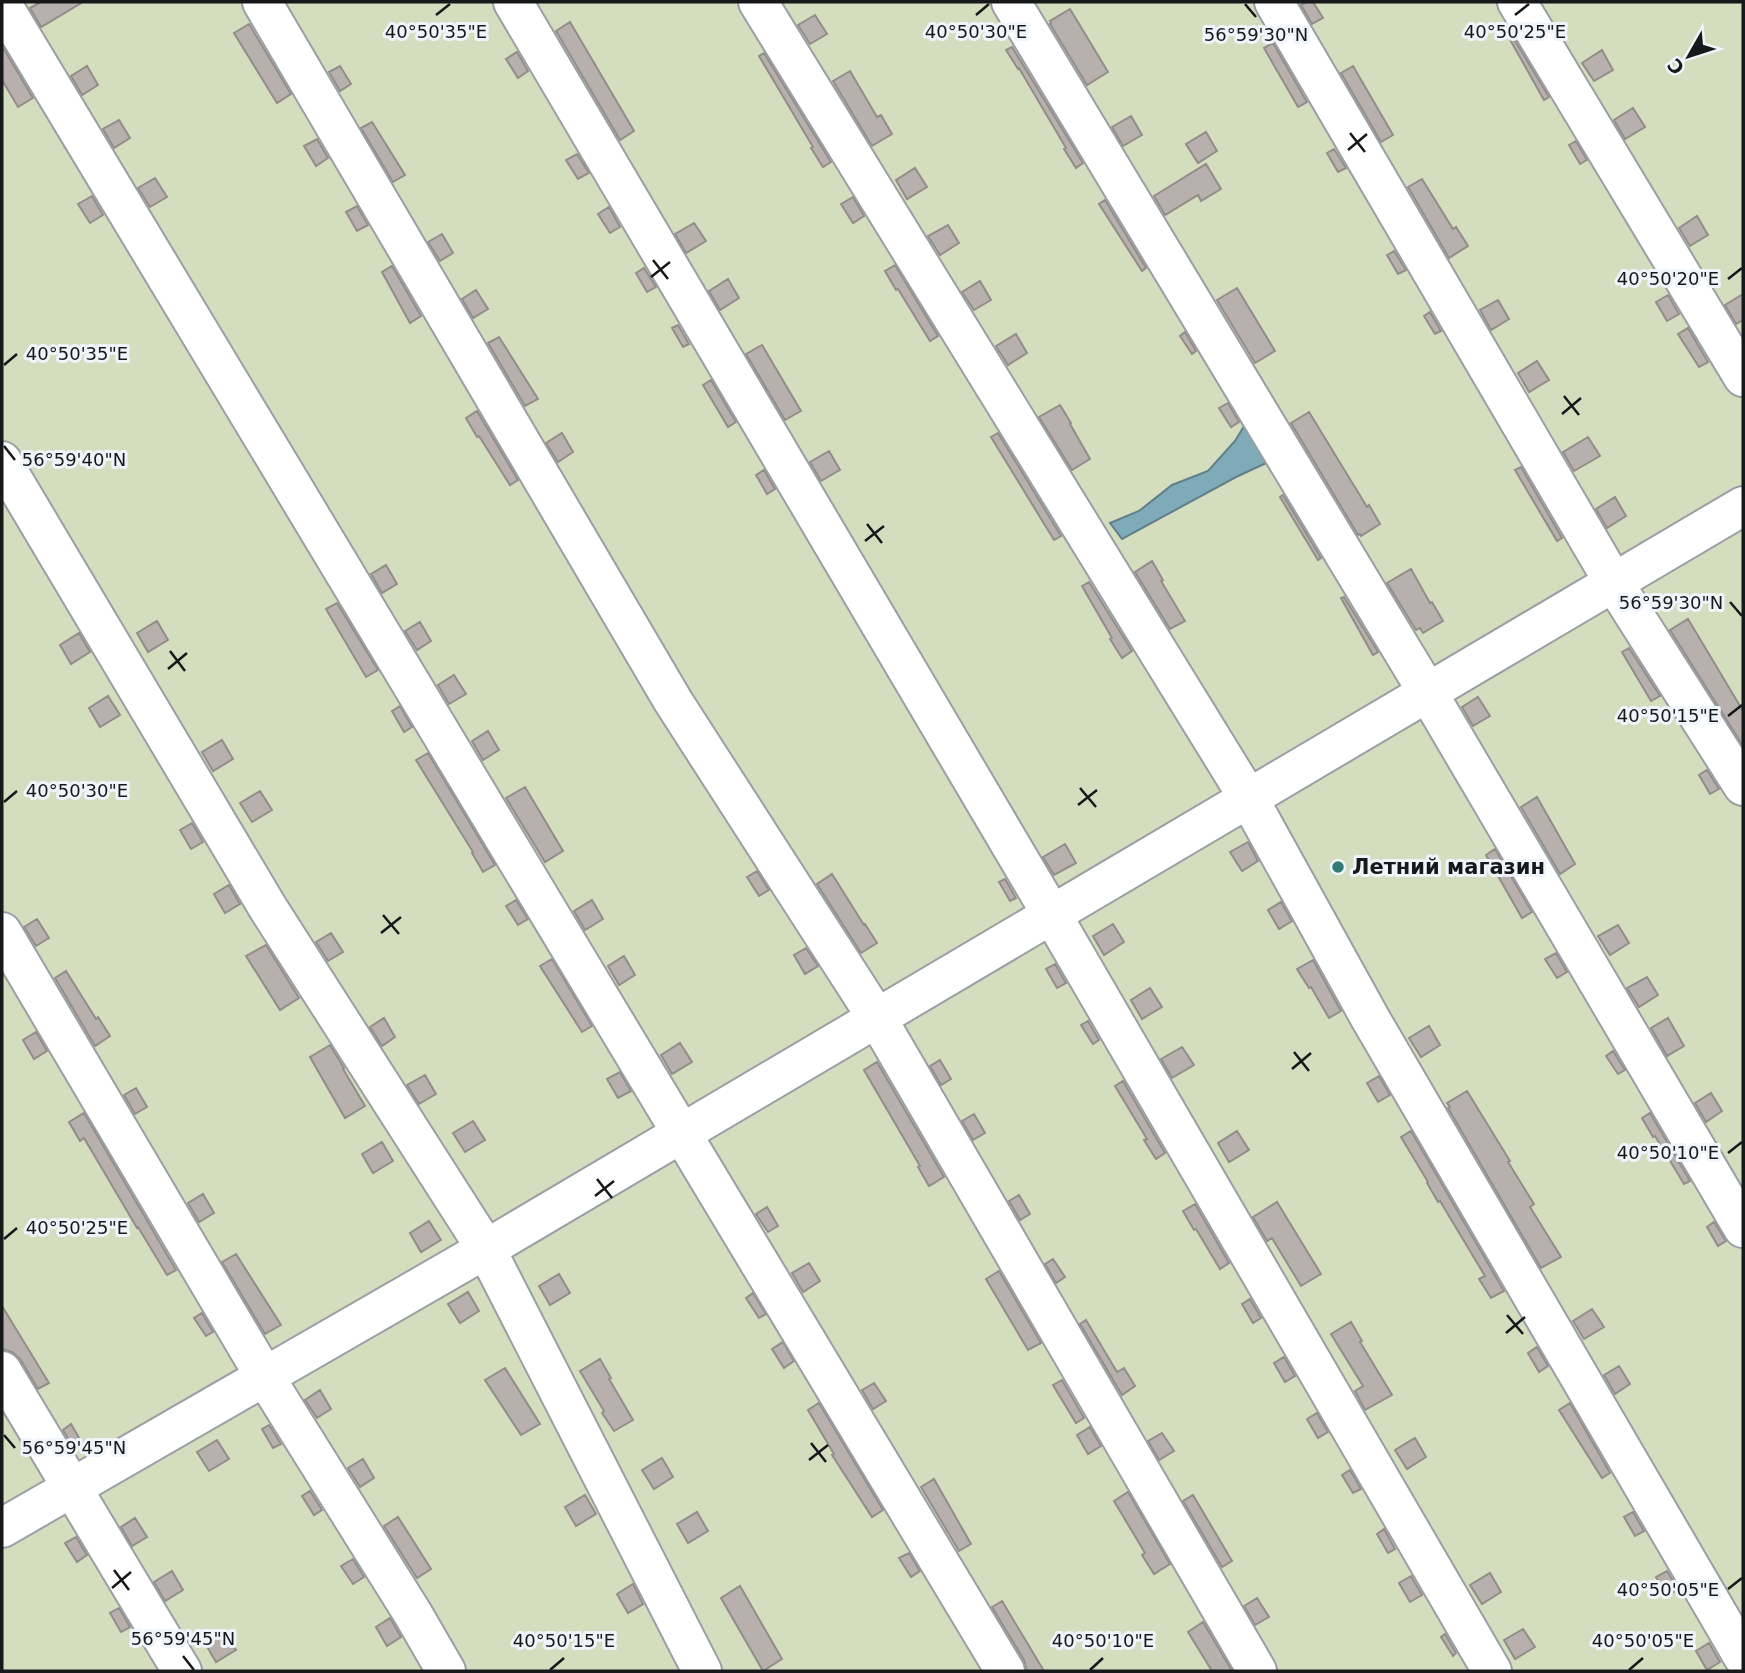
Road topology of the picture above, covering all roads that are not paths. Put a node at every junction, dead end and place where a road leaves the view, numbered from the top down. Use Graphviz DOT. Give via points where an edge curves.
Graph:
graph roads {
  1 [pos="262,2"];
  2 [pos="513,2"];
  3 [pos="758,2"];
  4 [pos="1011,2"];
  5 [pos="1274,2"];
  6 [pos="1517,2"];
  7 [pos="2,4"];
  8 [pos="1743,377"];
  9 [pos="2,461"];
  10 [pos="1743,506"];
  11 [pos="1614,583"];
  12 [pos="1428,692"];
  13 [pos="1743,786"];
  14 [pos="1249,799"];
  15 [pos="1052,915"];
  16 [pos="2,932"];
  17 [pos="877,1018"];
  18 [pos="683,1133"];
  19 [pos="1743,1228"];
  20 [pos="486,1250"];
  21 [pos="2,1371"];
  22 [pos="265,1377"];
  23 [pos="72,1488"];
  24 [pos="2,1528"];
  25 [pos="1743,1657"];
  26 [pos="182,1671"];
  27 [pos="446,1671"];
  28 [pos="702,1671"];
  29 [pos="1005,1671"];
  30 [pos="1258,1671"];
  31 [pos="1492,1671"];
  1 -- 17 [label="street" via="673,701"];
  2 -- 15 [label="street"];
  3 -- 14 [label="street"];
  4 -- 12 [label="street"];
  5 -- 11 [label="street"];
  6 -- 8 [label="street"];
  7 -- 18 [label="street"];
  9 -- 20 [label="street" via="268,908"];
  10 -- 11 [label="street"];
  11 -- 12 [label="street"];
  11 -- 13 [label="street"];
  12 -- 14 [label="street"];
  12 -- 19 [label="street"];
  14 -- 15 [label="street"];
  14 -- 25 [label="street" via="1370,1018"];
  15 -- 17 [label="street"];
  15 -- 31 [label="street"];
  16 -- 22 [label="street"];
  17 -- 18 [label="street"];
  17 -- 30 [label="street"];
  18 -- 20 [label="street"];
  18 -- 29 [label="street"];
  20 -- 22 [label="street"];
  20 -- 28 [label="street"];
  21 -- 23 [label="street"];
  22 -- 23 [label="street"];
  22 -- 27 [label="street"];
  23 -- 24 [label="street"];
  23 -- 26 [label="street"];
}
